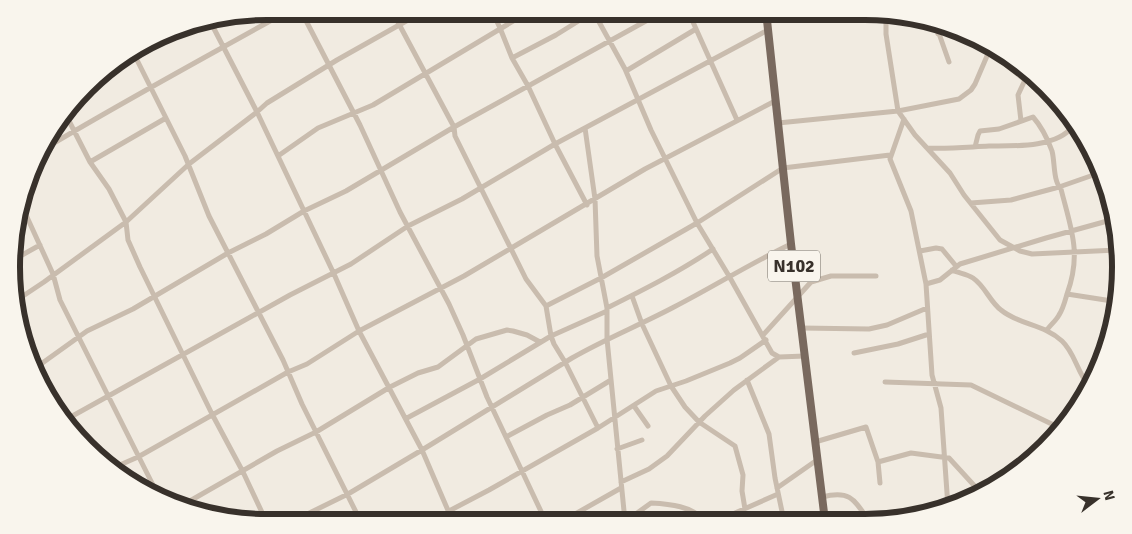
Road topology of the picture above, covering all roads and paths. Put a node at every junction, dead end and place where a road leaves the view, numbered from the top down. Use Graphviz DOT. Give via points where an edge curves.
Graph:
graph roads {
  1 [pos="271,20"];
  2 [pos="305,20"];
  3 [pos="396,20"];
  4 [pos="408,20"];
  5 [pos="496,20"];
  6 [pos="514,20"];
  7 [pos="579,20"];
  8 [pos="598,20"];
  9 [pos="647,20"];
  10 [pos="692,20"];
  11 [pos="767,20"];
  12 [pos="886,21"];
  13 [pos="399,25"];
  14 [pos="213,26"];
  15 [pos="500,28"];
  16 [pos="696,29"];
  17 [pos="768,30"];
  18 [pos="937,31"];
  19 [pos="942,32"];
  20 [pos="938,34"];
  21 [pos="610,40"];
  22 [pos="222,46"];
  23 [pos="989,53"];
  24 [pos="136,58"];
  25 [pos="512,58"];
  26 [pos="711,60"];
  27 [pos="949,62"];
  28 [pos="1007,65"];
  29 [pos="328,66"];
  30 [pos="626,71"];
  31 [pos="425,73"];
  32 [pos="1024,80"];
  33 [pos="1030,83"];
  34 [pos="528,86"];
  35 [pos="151,88"];
  36 [pos="638,100"];
  37 [pos="775,101"];
  38 [pos="898,111"];
  39 [pos="257,112"];
  40 [pos="354,113"];
  41 [pos="166,118"];
  42 [pos="904,119"];
  43 [pos="69,120"];
  44 [pos="737,120"];
  45 [pos="1021,121"];
  46 [pos="778,123"];
  47 [pos="454,127"];
  48 [pos="585,128"];
  49 [pos="1070,129"];
  50 [pos="74,131"];
  51 [pos="1048,141"];
  52 [pos="53,144"];
  53 [pos="555,144"];
  54 [pos="928,148"];
  55 [pos="975,148"];
  56 [pos="890,155"];
  57 [pos="278,156"];
  58 [pos="665,159"];
  59 [pos="90,162"];
  60 [pos="189,164"];
  61 [pos="782,168"];
  62 [pos="380,170"];
  63 [pos="1094,175"];
  64 [pos="481,187"];
  65 [pos="1059,187"];
  66 [pos="595,199"];
  67 [pos="971,203"];
  68 [pos="588,205"];
  69 [pos="304,211"];
  70 [pos="26,213"];
  71 [pos="1107,221"];
  72 [pos="126,222"];
  73 [pos="697,223"];
  74 [pos="408,226"];
  75 [pos="1072,230"];
  76 [pos="791,244"];
  77 [pos="40,245"];
  78 [pos="510,248"];
  79 [pos="1012,248"];
  80 [pos="713,249"];
  81 [pos="1111,250"];
  82 [pos="920,251"];
  83 [pos="1076,252"];
  84 [pos="228,253"];
  85 [pos="21,257"];
  86 [pos="954,268"];
  87 [pos="53,274"];
  88 [pos="334,274"];
  89 [pos="729,276"];
  90 [pos="876,276"];
  91 [pos="601,278"];
  92 [pos="926,284"];
  93 [pos="441,289"];
  94 [pos="1067,294"];
  95 [pos="22,296"];
  96 [pos="154,296"];
  97 [pos="632,296"];
  98 [pos="798,298"];
  99 [pos="1110,301"];
  100 [pos="546,306"];
  101 [pos="927,308"];
  102 [pos="606,310"];
  103 [pos="258,312"];
  104 [pos="642,324"];
  105 [pos="801,328"];
  106 [pos="1047,330"];
  107 [pos="359,331"];
  108 [pos="929,334"];
  109 [pos="78,336"];
  110 [pos="551,336"];
  111 [pos="765,338"];
  112 [pos="608,339"];
  113 [pos="540,342"];
  114 [pos="467,344"];
  115 [pos="854,353"];
  116 [pos="182,354"];
  117 [pos="805,356"];
  118 [pos="779,358"];
  119 [pos="565,362"];
  120 [pos="40,365"];
  121 [pos="288,372"];
  122 [pos="480,379"];
  123 [pos="611,380"];
  124 [pos="747,380"];
  125 [pos="1085,380"];
  126 [pos="885,382"];
  127 [pos="934,383"];
  128 [pos="671,386"];
  129 [pos="390,387"];
  130 [pos="108,396"];
  131 [pos="583,398"];
  132 [pos="634,406"];
  133 [pos="493,408"];
  134 [pos="212,414"];
  135 [pos="71,417"];
  136 [pos="614,417"];
  137 [pos="406,418"];
  138 [pos="699,422"];
  139 [pos="648,426"];
  140 [pos="1054,426"];
  141 [pos="598,428"];
  142 [pos="316,432"];
  143 [pos="506,437"];
  144 [pos="642,440"];
  145 [pos="815,442"];
  146 [pos="617,449"];
  147 [pos="422,450"];
  148 [pos="138,457"];
  149 [pos="944,457"];
  150 [pos="817,460"];
  151 [pos="878,462"];
  152 [pos="120,465"];
  153 [pos="522,470"];
  154 [pos="243,472"];
  155 [pos="880,483"];
  156 [pos="621,485"];
  157 [pos="154,487"];
  158 [pos="777,488"];
  159 [pos="976,488"];
  160 [pos="348,494"];
  161 [pos="778,494"];
  162 [pos="822,497"];
  163 [pos="948,499"];
  164 [pos="189,501"];
  165 [pos="745,507"];
  166 [pos="448,512"];
  167 [pos="263,514"];
  168 [pos="307,514"];
  169 [pos="357,514"];
  170 [pos="444,514"];
  171 [pos="542,514"];
  172 [pos="574,514"];
  173 [pos="624,514"];
  174 [pos="636,514"];
  175 [pos="697,514"];
  176 [pos="731,514"];
  177 [pos="746,514"];
  178 [pos="782,514"];
  179 [pos="824,514"];
  180 [pos="864,514"];
  1 -- 22 [label="street"];
  2 -- 29 [label="street"];
  3 -- 13 [label="street"];
  4 -- 13 [label="street"];
  5 -- 15 [label="street"];
  6 -- 15 [label="street"];
  7 -- 25 [label="street"];
  8 -- 21 [label="street"];
  9 -- 21 [label="street"];
  10 -- 16 [label="street"];
  11 -- 17 [label="main road, N102"];
  12 -- 38 [label="street"];
  13 -- 29 [label="street"];
  13 -- 31 [label="street"];
  14 -- 22 [label="street"];
  15 -- 25 [label="street"];
  15 -- 31 [label="street"];
  16 -- 26 [label="street"];
  16 -- 30 [label="street"];
  17 -- 26 [label="street"];
  17 -- 37 [label="main road, N102"];
  18 -- 20 [label="street"];
  19 -- 20 [label="street"];
  20 -- 27 [label="street"];
  21 -- 30 [label="street"];
  21 -- 34 [label="street"];
  22 -- 35 [label="street"];
  22 -- 39 [label="street"];
  23 -- 38 [label="street" via="976,84 963,97"];
  24 -- 35 [label="street"];
  25 -- 34 [label="street"];
  26 -- 36 [label="street"];
  26 -- 44 [label="street"];
  28 -- 32 [label="street"];
  29 -- 39 [label="street" via="266,103"];
  29 -- 40 [label="street"];
  30 -- 36 [label="street"];
  31 -- 40 [label="street"];
  31 -- 47 [label="street"];
  32 -- 33 [label="street"];
  32 -- 45 [label="street" via="1018,95"];
  34 -- 47 [label="street"];
  34 -- 53 [label="street"];
  35 -- 41 [label="street"];
  35 -- 50 [label="street"];
  36 -- 48 [label="street"];
  36 -- 58 [label="street"];
  37 -- 44 [label="street"];
  37 -- 46 [label="main road, N102"];
  38 -- 42 [label="street"];
  38 -- 46 [label="street"];
  39 -- 57 [label="street"];
  39 -- 60 [label="street"];
  40 -- 57 [label="street" via="318,128"];
  40 -- 62 [label="street"];
  41 -- 59 [label="street"];
  41 -- 60 [label="street"];
  42 -- 54 [label="street"];
  42 -- 56 [label="street"];
  43 -- 50 [label="street"];
  44 -- 58 [label="street"];
  45 -- 51 [label="street" via="1034,117"];
  45 -- 55 [label="street" via="999,129 980,131"];
  46 -- 61 [label="main road, N102"];
  47 -- 62 [label="street"];
  47 -- 64 [label="street" via="455,136"];
  48 -- 53 [label="street"];
  48 -- 66 [label="street"];
  49 -- 51 [label="street"];
  50 -- 52 [label="street"];
  50 -- 59 [label="street"];
  51 -- 55 [label="street" via="1014,147"];
  51 -- 65 [label="street"];
  53 -- 64 [label="street"];
  53 -- 68 [label="street"];
  54 -- 55 [label="street"];
  54 -- 67 [label="street"];
  56 -- 61 [label="street"];
  56 -- 82 [label="street" via="911,211"];
  57 -- 69 [label="street"];
  58 -- 66 [label="street"];
  58 -- 73 [label="street"];
  59 -- 72 [label="street"];
  60 -- 72 [label="street"];
  60 -- 84 [label="street" via="209,216"];
  61 -- 73 [label="street"];
  61 -- 76 [label="main road, N102"];
  62 -- 69 [label="street"];
  62 -- 74 [label="street"];
  63 -- 65 [label="street"];
  64 -- 74 [label="street"];
  64 -- 78 [label="street"];
  65 -- 67 [label="street" via="1011,200"];
  65 -- 75 [label="street"];
  66 -- 68 [label="street"];
  66 -- 91 [label="street"];
  67 -- 79 [label="street" via="1000,240"];
  68 -- 78 [label="street"];
  69 -- 84 [label="street"];
  69 -- 88 [label="street"];
  70 -- 77 [label="street"];
  71 -- 75 [label="street"];
  72 -- 87 [label="street"];
  72 -- 96 [label="street" via="128,240"];
  73 -- 80 [label="street"];
  73 -- 91 [label="street"];
  74 -- 88 [label="street"];
  74 -- 93 [label="street"];
  75 -- 79 [label="street"];
  75 -- 83 [label="street"];
  76 -- 89 [label="street"];
  76 -- 98 [label="main road, N102"];
  77 -- 85 [label="street"];
  77 -- 87 [label="street"];
  78 -- 93 [label="street"];
  78 -- 100 [label="street" via="528,284"];
  79 -- 83 [label="street" via="1032,254"];
  79 -- 86 [label="street"];
  80 -- 89 [label="street"];
  80 -- 97 [label="street"];
  81 -- 83 [label="street"];
  82 -- 86 [label="street" via="942,249"];
  82 -- 92 [label="street"];
  83 -- 94 [label="street" via="1073,278"];
  84 -- 96 [label="street"];
  84 -- 103 [label="street"];
  86 -- 92 [label="street" via="940,280"];
  86 -- 106 [label="street" via="974,279 1003,312"];
  87 -- 95 [label="street"];
  87 -- 109 [label="street" via="60,300"];
  88 -- 103 [label="street"];
  88 -- 107 [label="street"];
  89 -- 104 [label="street"];
  89 -- 111 [label="street"];
  90 -- 98 [label="street" via="821,278 806,286"];
  91 -- 100 [label="street"];
  91 -- 102 [label="street"];
  92 -- 101 [label="street"];
  93 -- 107 [label="street"];
  93 -- 114 [label="street"];
  94 -- 99 [label="street"];
  94 -- 106 [label="street" via="1060,314"];
  96 -- 109 [label="street"];
  96 -- 116 [label="street"];
  97 -- 102 [label="street"];
  97 -- 104 [label="street"];
  98 -- 105 [label="main road, N102"];
  98 -- 111 [label="street"];
  100 -- 110 [label="street"];
  101 -- 105 [label="street" via="870,330"];
  101 -- 108 [label="street"];
  102 -- 110 [label="street"];
  102 -- 112 [label="street"];
  103 -- 116 [label="street"];
  103 -- 121 [label="street"];
  104 -- 112 [label="street"];
  104 -- 128 [label="street"];
  105 -- 117 [label="main road, N102"];
  106 -- 125 [label="street" via="1070,350"];
  107 -- 121 [label="street" via="307,364"];
  107 -- 129 [label="street"];
  108 -- 115 [label="street"];
  108 -- 127 [label="street"];
  109 -- 120 [label="street"];
  109 -- 130 [label="street"];
  110 -- 113 [label="street"];
  110 -- 119 [label="street"];
  111 -- 118 [label="street"];
  111 -- 128 [label="street" via="740,358"];
  112 -- 119 [label="street"];
  112 -- 123 [label="street"];
  113 -- 114 [label="street" via="507,330 482,336"];
  113 -- 122 [label="street"];
  114 -- 122 [label="street"];
  114 -- 129 [label="street" via="438,367"];
  116 -- 130 [label="street"];
  116 -- 134 [label="street"];
  117 -- 118 [label="street"];
  117 -- 145 [label="main road, N102"];
  118 -- 124 [label="street"];
  119 -- 131 [label="street"];
  119 -- 133 [label="street"];
  121 -- 134 [label="street"];
  121 -- 142 [label="street"];
  122 -- 133 [label="street"];
  122 -- 137 [label="street"];
  123 -- 131 [label="street"];
  123 -- 136 [label="street"];
  124 -- 138 [label="street"];
  124 -- 158 [label="street" via="769,434"];
  126 -- 127 [label="street"];
  127 -- 140 [label="street" via="971,385"];
  127 -- 149 [label="street" via="940,399"];
  128 -- 132 [label="street" via="648,395"];
  128 -- 138 [label="street"];
  129 -- 137 [label="street"];
  129 -- 142 [label="street"];
  130 -- 135 [label="street"];
  130 -- 148 [label="street"];
  131 -- 141 [label="street"];
  131 -- 143 [label="street"];
  132 -- 136 [label="street"];
  132 -- 139 [label="street"];
  133 -- 143 [label="street"];
  133 -- 147 [label="street"];
  134 -- 148 [label="street"];
  134 -- 154 [label="street"];
  136 -- 141 [label="street"];
  136 -- 146 [label="street"];
  137 -- 147 [label="street"];
  138 -- 156 [label="street" via="667,456"];
  138 -- 165 [label="street" via="736,446 743,475"];
  141 -- 153 [label="street"];
  142 -- 154 [label="street"];
  142 -- 160 [label="street"];
  143 -- 153 [label="street"];
  144 -- 146 [label="street"];
  145 -- 150 [label="main road, N102"];
  145 -- 151 [label="street" via="866,427"];
  146 -- 156 [label="street"];
  147 -- 160 [label="street"];
  147 -- 166 [label="street"];
  148 -- 152 [label="street"];
  148 -- 157 [label="street"];
  149 -- 151 [label="street" via="911,453"];
  149 -- 159 [label="street" via="952,460"];
  149 -- 163 [label="street"];
  150 -- 158 [label="street"];
  150 -- 162 [label="main road, N102"];
  151 -- 155 [label="street"];
  153 -- 166 [label="street"];
  153 -- 171 [label="street"];
  154 -- 164 [label="street"];
  154 -- 167 [label="street"];
  156 -- 172 [label="street"];
  156 -- 173 [label="street"];
  158 -- 161 [label="street"];
  160 -- 168 [label="street"];
  160 -- 169 [label="street"];
  161 -- 165 [label="street"];
  161 -- 178 [label="street"];
  162 -- 179 [label="main road, N102"];
  162 -- 180 [label="street" via="844,494"];
  165 -- 176 [label="street"];
  165 -- 177 [label="street"];
  166 -- 170 [label="street"];
  174 -- 175 [label="street" via="651,503 683,507"];
}
